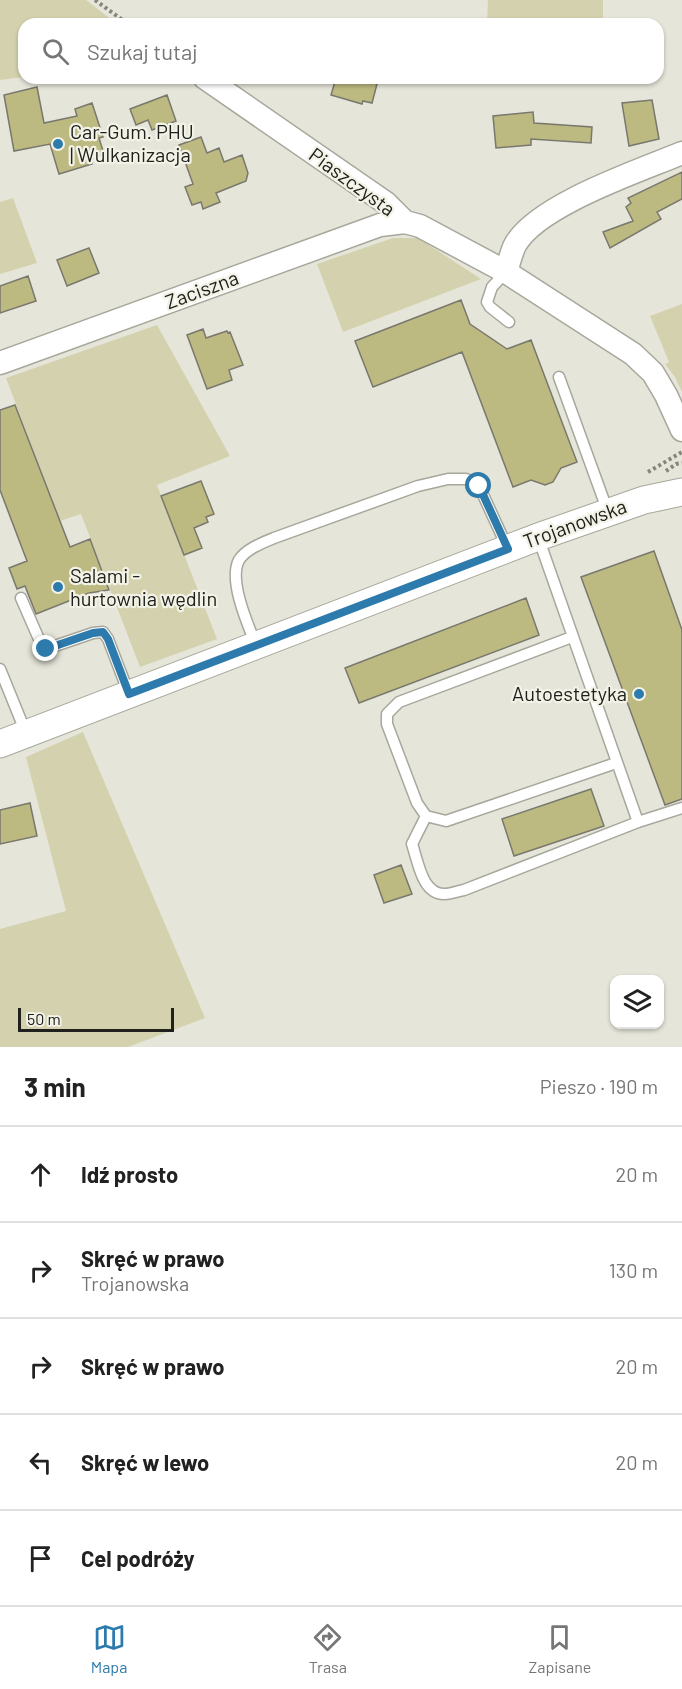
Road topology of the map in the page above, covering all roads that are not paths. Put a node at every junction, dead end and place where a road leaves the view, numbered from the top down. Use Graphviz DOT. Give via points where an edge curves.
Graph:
graph roads {
  1 [pos="214,84"];
  2 [pos="682,153"];
  3 [pos="405,222"];
  4 [pos="506,272"];
  5 [pos="509,322"];
  6 [pos="0,363"];
  7 [pos="560,377"];
  8 [pos="682,430"];
  9 [pos="682,492"];
  10 [pos="609,512"];
  11 [pos="538,537"];
  12 [pos="508,549"];
  13 [pos="21,598"];
  14 [pos="572,637"];
  15 [pos="256,645"];
  16 [pos="0,669"];
  17 [pos="129,694"];
  18 [pos="26,734"];
  19 [pos="0,744"];
  20 [pos="616,763"];
  21 [pos="682,808"];
  22 [pos="426,816"];
  23 [pos="638,822"];
  1 -- 3 [label="street, Piaszczysta" via="386,203"];
  2 -- 4 [label="street" via="556,208 515,245"];
  3 -- 4 [label="street, Piaszczysta" via="420,226"];
  3 -- 6 [label="street, Zaciszna" via="380,225"];
  4 -- 5 [label="lane" via="492,287 487,302"];
  4 -- 8 [label="street, Piaszczysta" via="633,354 653,373"];
  7 -- 10 [label="lane"];
  9 -- 10 [label="street, Trojanowska"];
  10 -- 11 [label="street, Trojanowska"];
  11 -- 12 [label="street, Trojanowska"];
  11 -- 14 [label="lane"];
  12 -- 15 [label="street, Trojanowska"];
  12 -- 15 [label="lane" via="479,486 466,479 418,486 258,544 240,559 235,573"];
  13 -- 17 [label="lane" via="46,649 103,632"];
  14 -- 20 [label="lane"];
  14 -- 22 [label="lane" via="399,702 387,714 387,724 412,791"];
  15 -- 17 [label="street, Trojanowska"];
  16 -- 18 [label="lane"];
  17 -- 18 [label="street, Trojanowska"];
  18 -- 19 [label="street, Trojanowska"];
  20 -- 22 [label="lane" via="446,821"];
  20 -- 23 [label="lane"];
  21 -- 23 [label="lane"];
  22 -- 23 [label="lane" via="412,844 426,884 444,895"];
}
